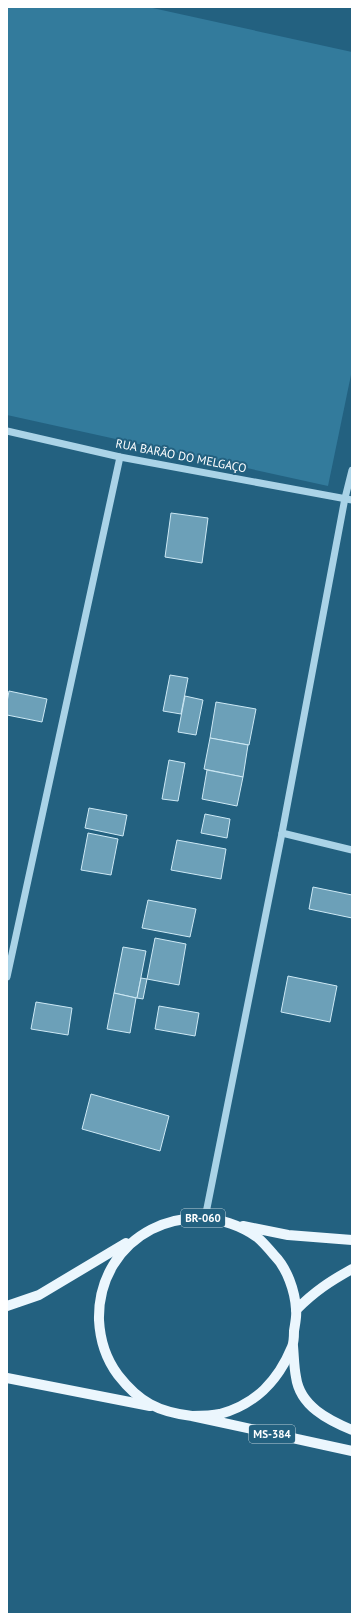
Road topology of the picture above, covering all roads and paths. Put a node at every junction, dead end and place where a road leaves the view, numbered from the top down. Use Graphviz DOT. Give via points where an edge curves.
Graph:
graph roads {
  1 [pos="7,431"];
  2 [pos="120,456"];
  3 [pos="352,470"];
  4 [pos="349,499"];
  5 [pos="282,833"];
  6 [pos="352,850"];
  7 [pos="7,977"];
  8 [pos="206,1218"];
  9 [pos="233,1224"];
  10 [pos="150,1229"];
  11 [pos="352,1240"];
  12 [pos="352,1269"];
  13 [pos="7,1306"];
  14 [pos="296,1310"];
  15 [pos="293,1344"];
  16 [pos="7,1378"];
  17 [pos="155,1407"];
  18 [pos="192,1416"];
  19 [pos="352,1430"];
  20 [pos="352,1451"];
  1 -- 2 [label="street, RUA BARÃO DO MELGAÇO"];
  2 -- 4 [label="street, RUA BARÃO DO MELGAÇO"];
  2 -- 7 [label="street"];
  3 -- 4 [label="street"];
  4 -- 5 [label="street"];
  5 -- 6 [label="street"];
  5 -- 8 [label="street"];
  8 -- 9 [label="main road, BR-060"];
  8 -- 10 [label="main road, BR-060" via="177,1219"];
  9 -- 11 [label="main road, BR-060" via="288,1235"];
  9 -- 14 [label="main road, BR-060" via="258,1238 277,1258 290,1282"];
  10 -- 13 [label="main road, BR-060" via="39,1295"];
  10 -- 17 [label="main road, BR-060" via="125,1248 108,1274 99,1304 100,1335 110,1365 130,1390"];
  12 -- 14 [label="main road" via="325,1284"];
  14 -- 15 [label="main road, BR-060"];
  15 -- 18 [label="main road, BR-060" via="282,1369 266,1390 255,1398 244,1405 218,1414"];
  15 -- 19 [label="main road" via="296,1379 305,1399 321,1415"];
  16 -- 17 [label="main road, BR-060"];
  17 -- 18 [label="main road, BR-060" via="173,1414"];
  18 -- 20 [label="main road, MS-384"];
}
